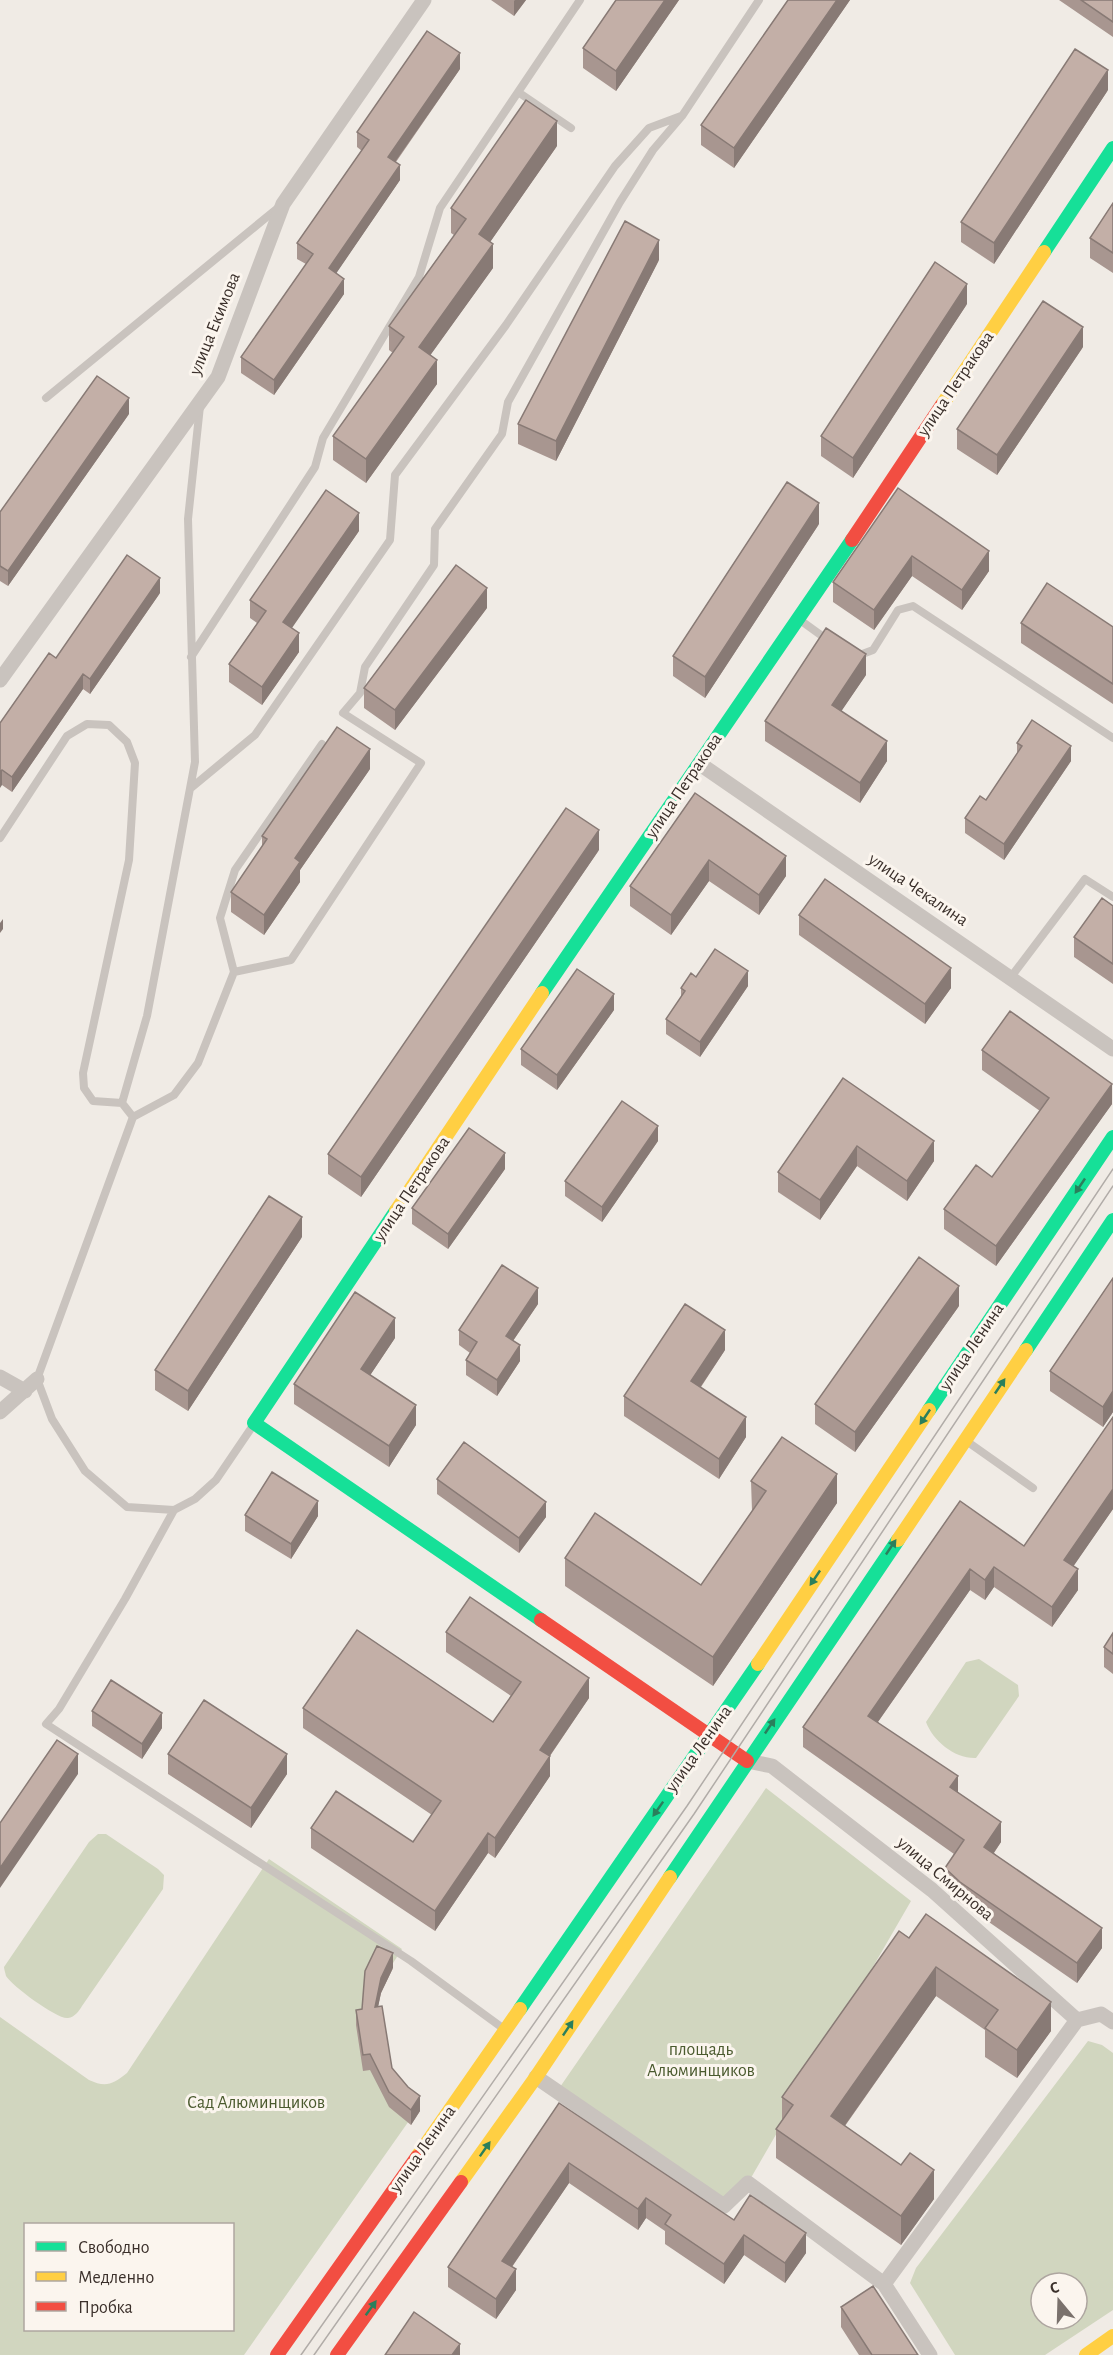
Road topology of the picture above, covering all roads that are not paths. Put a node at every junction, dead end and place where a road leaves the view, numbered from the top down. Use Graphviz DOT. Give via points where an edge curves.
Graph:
graph roads {
  1 [pos="424,0"];
  2 [pos="580,0"];
  3 [pos="759,0"];
  4 [pos="518,92"];
  5 [pos="682,116"];
  6 [pos="571,128"];
  7 [pos="1113,148"];
  8 [pos="283,204"];
  9 [pos="46,398"];
  10 [pos="201,400"];
  11 [pos="797,618"];
  12 [pos="191,657"];
  13 [pos="0,680"];
  14 [pos="1113,738"];
  15 [pos="322,744"];
  16 [pos="700,764"];
  17 [pos="191,788"];
  18 [pos="0,838"];
  19 [pos="1113,897"];
  20 [pos="234,972"];
  21 [pos="1011,977"];
  22 [pos="1113,1049"];
  23 [pos="122,1103"];
  24 [pos="133,1117"];
  25 [pos="1113,1137"];
  26 [pos="1113,1220"];
  27 [pos="0,1377"];
  28 [pos="37,1379"];
  29 [pos="25,1391"];
  30 [pos="0,1412"];
  31 [pos="254,1423"];
  32 [pos="964,1439"];
  33 [pos="1033,1488"];
  34 [pos="174,1510"];
  35 [pos="710,1733"];
  36 [pos="747,1761"];
  37 [pos="1077,2020"];
  38 [pos="1113,2022"];
  39 [pos="505,2030"];
  40 [pos="536,2077"];
  41 [pos="884,2284"];
  42 [pos="1112,2340"];
  43 [pos="277,2355"];
  44 [pos="337,2355"];
  45 [pos="930,2355"];
  46 [pos="1086,2355"];
  1 -- 8 [label="street, улица Екимова"];
  2 -- 4 [label="lane"];
  3 -- 5 [label="lane"];
  4 -- 6 [label="lane"];
  4 -- 12 [label="lane" via="440,208 419,277 324,438 315,467"];
  5 -- 17 [label="lane" via="649,128 615,166 506,325 395,475 390,540 255,735"];
  5 -- 20 [label="lane" via="653,150 614,212 508,402 502,434 435,529 434,565 365,667 360,693 343,713 421,763 291,960"];
  7 -- 11 [label="main road, улица Петракова"];
  8 -- 9 [label="lane"];
  8 -- 10 [label="street, улица Екимова" via="218,377"];
  10 -- 12 [label="lane" via="188,519"];
  10 -- 13 [label="street, улица Екимова"];
  11 -- 14 [label="lane" via="851,656 861,657 873,650 898,610 913,606"];
  11 -- 16 [label="main road, улица Петракова"];
  12 -- 17 [label="lane" via="195,762"];
  15 -- 20 [label="lane" via="235,870 220,918"];
  16 -- 21 [label="street, улица Чекалина"];
  16 -- 31 [label="main road, улица Петракова"];
  17 -- 23 [label="lane" via="147,1016"];
  18 -- 23 [label="lane" via="67,736 87,724 109,725 127,742 135,763 129,860 83,1073 84,1088 93,1101"];
  19 -- 21 [label="lane" via="1085,879"];
  20 -- 24 [label="lane" via="198,1063 174,1095"];
  21 -- 22 [label="street, улица Чекалина"];
  23 -- 24 [label="lane"];
  24 -- 28 [label="lane"];
  25 -- 35 [label="main road, улица Ленина, one-way"];
  32 -- 26 [label="main road, one-way"];
  27 -- 29 [label="street"];
  28 -- 29 [label="street"];
  28 -- 34 [label="lane" via="51,1419 85,1471 127,1507"];
  29 -- 30 [label="street"];
  31 -- 34 [label="lane" via="216,1480 195,1499"];
  31 -- 35 [label="main road"];
  32 -- 33 [label="lane"];
  36 -- 32 [label="main road, one-way"];
  34 -- 39 [label="lane" via="125,1599 46,1724 402,1955"];
  35 -- 36 [label="main road"];
  35 -- 39 [label="main road, улица Ленина, one-way"];
  36 -- 37 [label="street, улица Смирнова" via="772,1766 932,1890"];
  40 -- 36 [label="main road, one-way"];
  37 -- 38 [label="street" via="1101,2014"];
  37 -- 41 [label="street"];
  39 -- 43 [label="main road, улица Ленина"];
  40 -- 41 [label="street" via="724,2206 748,2183"];
  44 -- 40 [label="main road, one-way"];
  41 -- 45 [label="street"];
  42 -- 46 [label="main road"];
}
